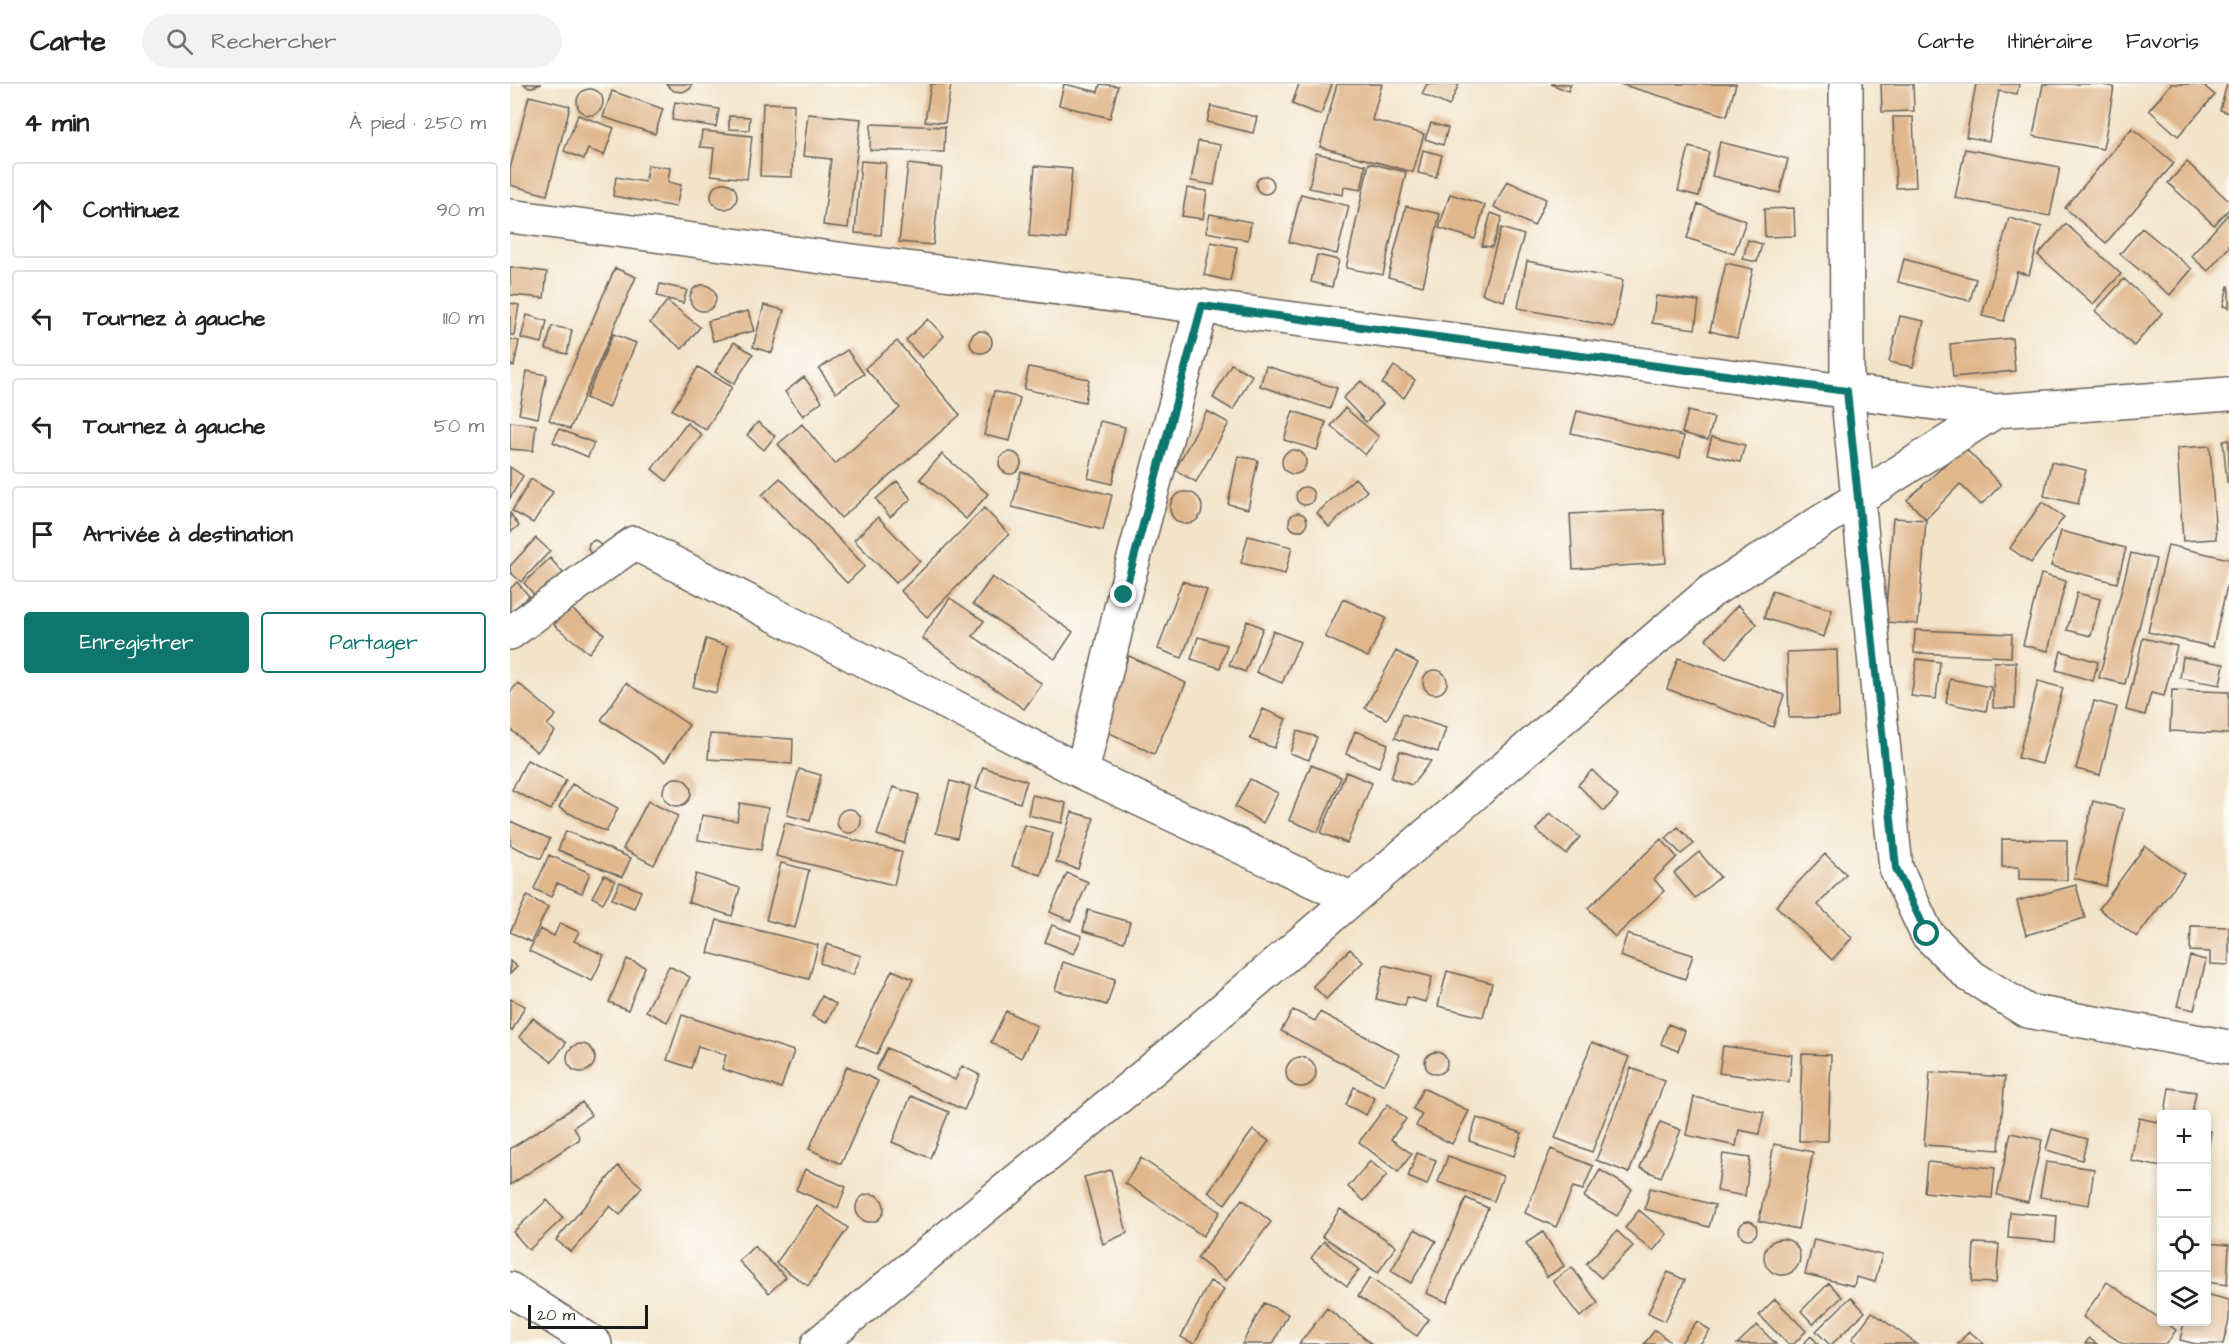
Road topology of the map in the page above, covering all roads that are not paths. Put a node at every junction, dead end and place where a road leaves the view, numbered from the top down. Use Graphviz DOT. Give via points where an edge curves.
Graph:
graph roads {
  1 [pos="1846,84"];
  2 [pos="510,216"];
  3 [pos="1202,306"];
  4 [pos="1847,391"];
  5 [pos="2229,394"];
  6 [pos="1996,411"];
  7 [pos="1856,499"];
  8 [pos="510,633"];
  9 [pos="1082,772"];
  10 [pos="1352,899"];
  11 [pos="2229,1047"];
  12 [pos="510,1289"];
  13 [pos="595,1344"];
  14 [pos="818,1344"];
  1 -- 4 [label="street"];
  2 -- 3 [label="street"];
  3 -- 4 [label="street"];
  3 -- 9 [label="street" via="1124,595"];
  4 -- 6 [label="street"];
  4 -- 7 [label="street"];
  5 -- 6 [label="street"];
  6 -- 7 [label="street"];
  7 -- 10 [label="street" via="1710,592"];
  7 -- 11 [label="street" via="1896,868 1927,934 1969,975 2027,1011"];
  8 -- 9 [label="street" via="634,543"];
  9 -- 10 [label="street"];
  10 -- 14 [label="street" via="1172,1053"];
  12 -- 13 [label="street"];
}
